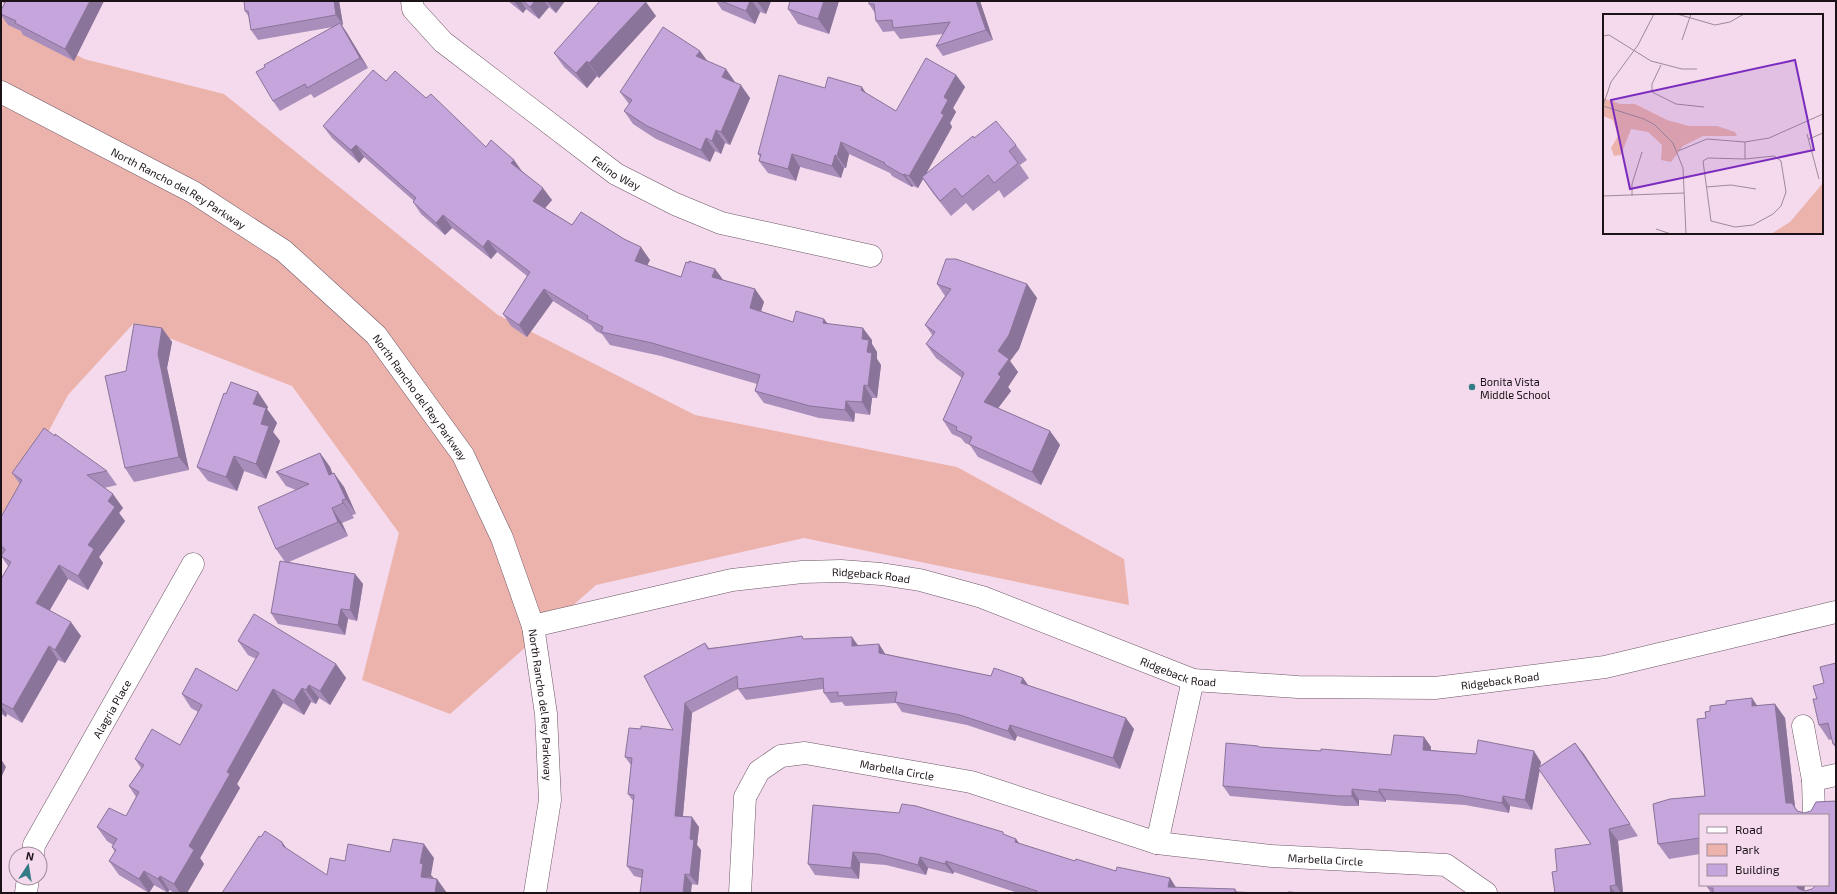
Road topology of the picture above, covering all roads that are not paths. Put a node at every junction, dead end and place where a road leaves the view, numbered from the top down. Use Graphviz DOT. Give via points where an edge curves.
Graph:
graph roads {
  1 [pos="412,1"];
  2 [pos="1,92"];
  3 [pos="871,256"];
  4 [pos="193,564"];
  5 [pos="1836,612"];
  6 [pos="533,626"];
  7 [pos="1193,680"];
  8 [pos="1803,726"];
  9 [pos="1836,775"];
  10 [pos="1813,780"];
  11 [pos="1814,814"];
  12 [pos="1157,843"];
  13 [pos="34,846"];
  14 [pos="535,893"];
  15 [pos="740,893"];
  16 [pos="1486,893"];
  1 -- 3 [label="street, Felino Way" via="413,9 443,42 616,174 720,224"];
  2 -- 6 [label="street, North Rancho del Rey Parkway" via="193,192 284,251 376,335 463,456 502,538"];
  4 -- 13 [label="street, Alagria Place"];
  5 -- 7 [label="street, Ridgeback Road" via="1605,667 1435,688 1298,687"];
  6 -- 7 [label="street, Ridgeback Road" via="732,580 802,572 881,574 920,580 982,597"];
  6 -- 14 [label="street, North Rancho del Rey Parkway" via="546,714 550,800"];
  7 -- 12 [label="street"];
  8 -- 10 [label="street"];
  9 -- 10 [label="street"];
  10 -- 11 [label="street"];
  12 -- 15 [label="street, Marbella Circle" via="971,782 805,753 781,756 759,771 745,797"];
  12 -- 16 [label="street, Marbella Circle" via="1272,856 1446,865"];
}
